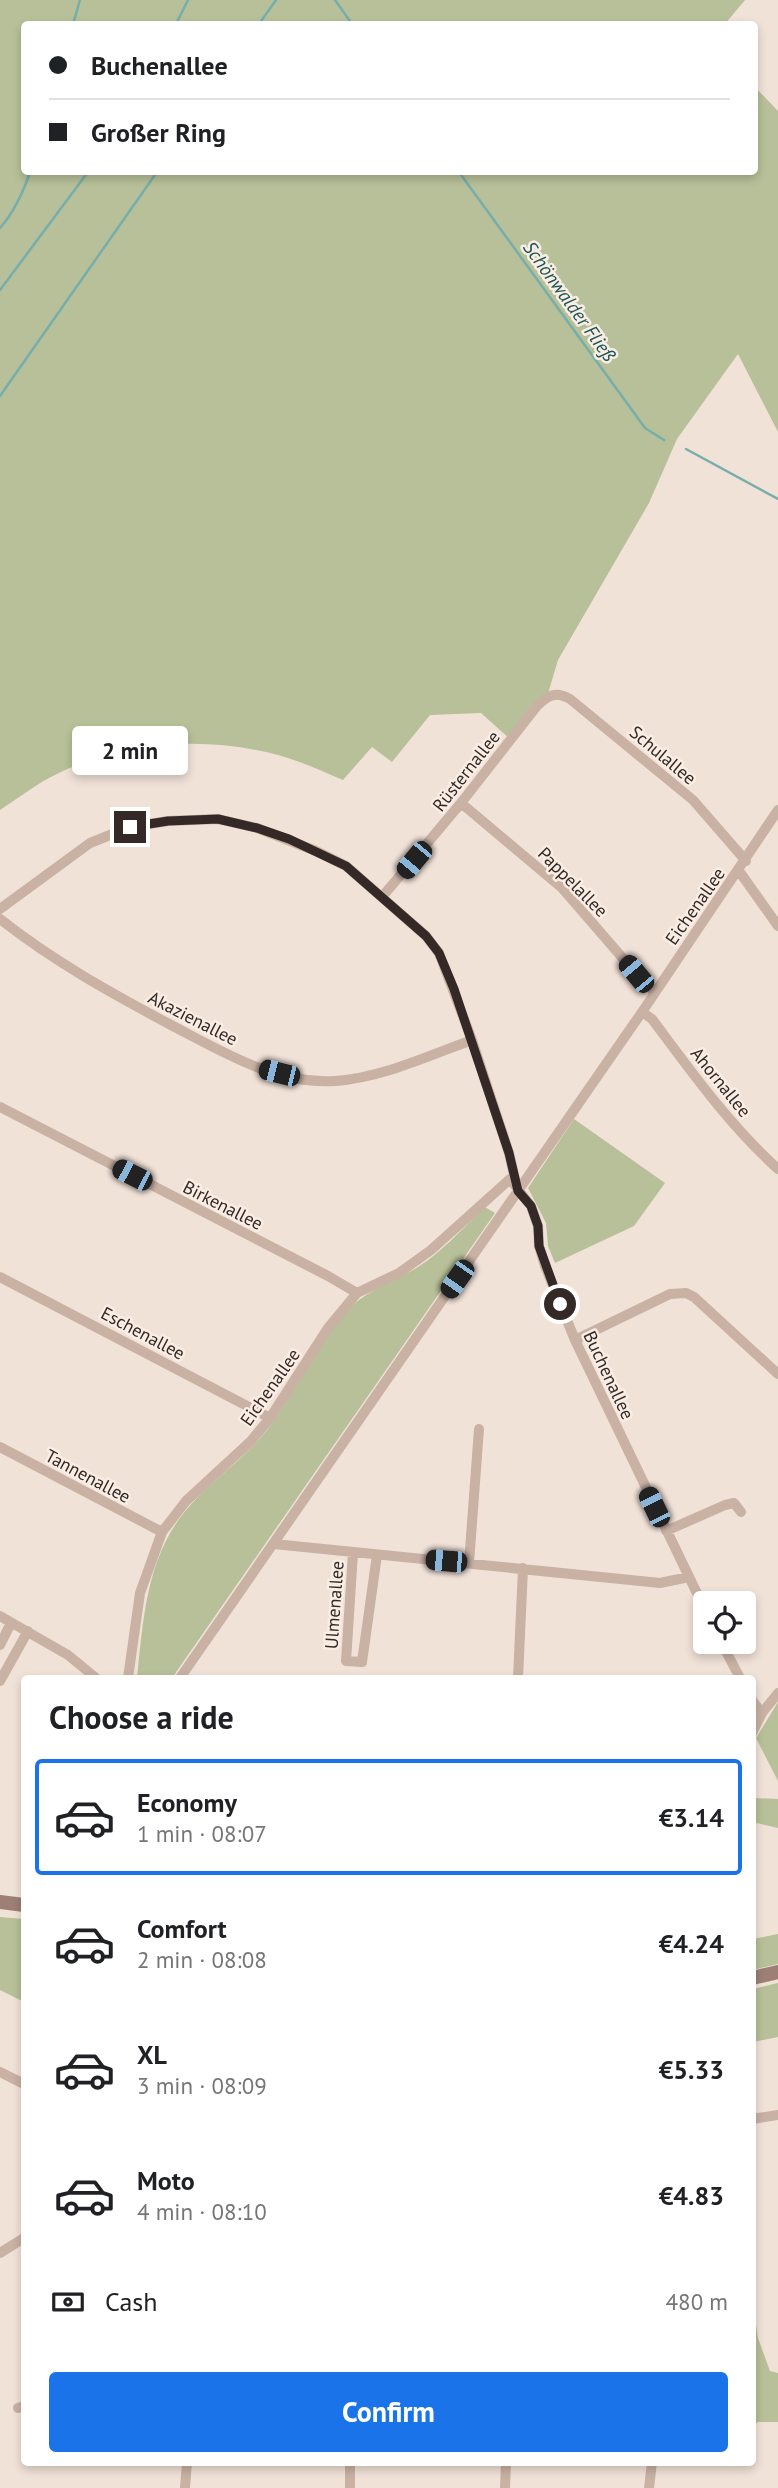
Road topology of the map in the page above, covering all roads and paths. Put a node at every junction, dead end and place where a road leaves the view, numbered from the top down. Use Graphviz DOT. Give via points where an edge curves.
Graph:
graph roads {
  1 [pos="547,697"];
  2 [pos="461,803"];
  3 [pos="778,810"];
  4 [pos="746,861"];
  5 [pos="739,871"];
  6 [pos="382,897"];
  7 [pos="0,909"];
  8 [pos="0,919"];
  9 [pos="778,926"];
  10 [pos="655,992"];
  11 [pos="642,1012"];
  12 [pos="472,1040"];
  13 [pos="0,1107"];
  14 [pos="778,1169"];
  15 [pos="518,1191"];
  16 [pos="0,1277"];
  17 [pos="357,1293"];
  18 [pos="575,1339"];
  19 [pos="778,1374"];
  20 [pos="270,1418"];
  21 [pos="479,1429"];
  22 [pos="0,1447"];
  23 [pos="741,1512"];
  24 [pos="666,1531"];
  25 [pos="162,1532"];
  26 [pos="274,1544"];
  27 [pos="353,1553"];
  28 [pos="377,1555"];
  29 [pos="469,1563"];
  30 [pos="523,1568"];
  31 [pos="689,1577"];
  32 [pos="696,1591"];
  33 [pos="0,1616"];
  34 [pos="11,1623"];
  35 [pos="28,1631"];
  36 [pos="0,1645"];
  37 [pos="727,1654"];
  38 [pos="92,1675"];
  39 [pos="128,1675"];
  40 [pos="182,1675"];
  41 [pos="517,1675"];
  42 [pos="738,1675"];
  43 [pos="0,1681"];
  44 [pos="778,1693"];
  45 [pos="756,1705"];
  46 [pos="762,1713"];
  47 [pos="756,1725"];
  48 [pos="0,1902"];
  49 [pos="21,1905"];
  50 [pos="778,1972"];
  51 [pos="756,1977"];
  52 [pos="0,2072"];
  53 [pos="21,2082"];
  54 [pos="778,2115"];
  55 [pos="756,2118"];
  56 [pos="21,2240"];
  57 [pos="0,2253"];
  58 [pos="187,2466"];
  59 [pos="350,2466"];
  60 [pos="506,2466"];
  61 [pos="652,2466"];
  62 [pos="185,2488"];
  63 [pos="351,2488"];
  64 [pos="505,2488"];
  65 [pos="649,2488"];
  1 -- 2 [label="street, Rüsternallee"];
  1 -- 4 [label="street, Schulallee" via="562,694 570,699 704,811"];
  2 -- 6 [label="street, Rüsternallee"];
  2 -- 10 [label="street, Pappelallee" via="562,888"];
  3 -- 4 [label="street, Eichenallee"];
  4 -- 5 [label="street, Eichenallee"];
  5 -- 9 [label="street"];
  5 -- 10 [label="street, Eichenallee"];
  6 -- 7 [label="street, Buchenallee" via="346,866 289,839 218,819 130,827 90,843"];
  6 -- 12 [label="street, Buchenallee" via="439,953"];
  8 -- 12 [label="street, Akazienallee" via="94,985 235,1058 274,1072 335,1081"];
  10 -- 11 [label="street, Eichenallee"];
  11 -- 14 [label="street, Ahornallee" via="652,1018 716,1103"];
  11 -- 15 [label="street, Eichenallee"];
  12 -- 15 [label="street, Buchenallee"];
  13 -- 17 [label="street, Birkenallee"];
  15 -- 17 [label="street, Eichenallee" via="510,1179 431,1250 399,1273"];
  15 -- 18 [label="street, Buchenallee" via="531,1206 545,1266"];
  15 -- 26 [label="street, Eichenallee"];
  16 -- 20 [label="street, Eschenallee"];
  17 -- 20 [label="street, Eichenallee" via="328,1328"];
  18 -- 19 [label="street" via="656,1299 686,1293"];
  18 -- 24 [label="street, Buchenallee"];
  20 -- 25 [label="street, Eichenallee"];
  21 -- 29 [label="street"];
  22 -- 25 [label="street, Tannenallee"];
  23 -- 24 [label="street" via="734,1503 725,1505"];
  24 -- 31 [label="street, Buchenallee"];
  25 -- 39 [label="street, Eichenallee" via="140,1593"];
  26 -- 27 [label="street, Ulmenallee"];
  26 -- 40 [label="street, Eichenallee"];
  27 -- 28 [label="street, Ulmenallee"];
  27 -- 28 [label="street, Ulmenallee" via="346,1661 362,1662"];
  28 -- 29 [label="street, Ulmenallee"];
  29 -- 30 [label="street, Ulmenallee"];
  30 -- 31 [label="street, Ulmenallee" via="660,1583"];
  30 -- 41 [label="street"];
  31 -- 32 [label="street, Buchenallee"];
  33 -- 34 [label="street"];
  34 -- 35 [label="street"];
  34 -- 36 [label="street"];
  35 -- 38 [label="street"];
  35 -- 43 [label="street"];
  37 -- 42 [label="street"];
  44 -- 46 [label="street"];
  45 -- 46 [label="street"];
  46 -- 47 [label="street"];
  48 -- 49 [label="main road"];
  50 -- 51 [label="main road"];
  52 -- 53 [label="street"];
  54 -- 55 [label="street"];
  56 -- 57 [label="street"];
  58 -- 62 [label="street"];
  59 -- 63 [label="street"];
  60 -- 64 [label="street"];
  61 -- 65 [label="street"];
}
